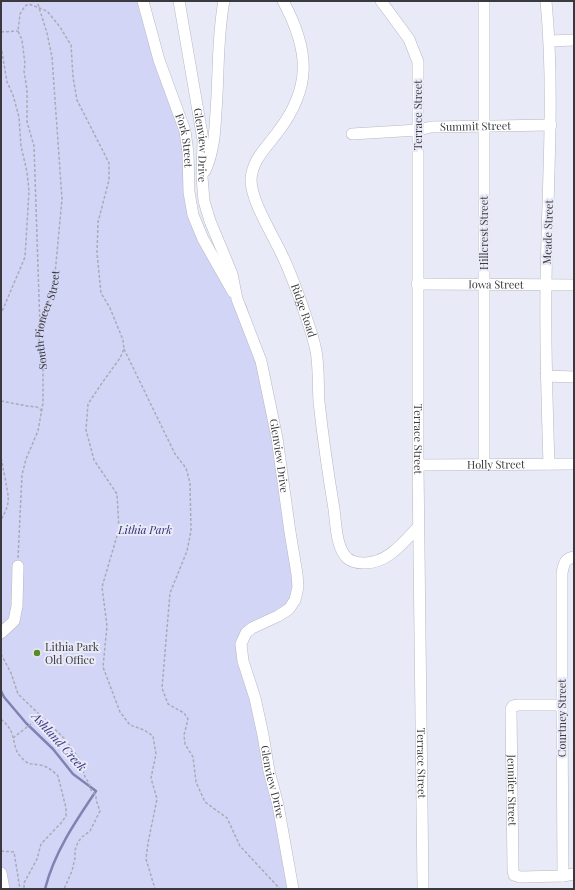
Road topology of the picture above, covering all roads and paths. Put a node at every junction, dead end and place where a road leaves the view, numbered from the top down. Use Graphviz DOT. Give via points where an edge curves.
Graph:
graph roads {
  1 [pos="37,1"];
  2 [pos="143,1"];
  3 [pos="180,1"];
  4 [pos="185,1"];
  5 [pos="224,1"];
  6 [pos="283,1"];
  7 [pos="381,1"];
  8 [pos="484,1"];
  9 [pos="546,1"];
  10 [pos="38,7"];
  11 [pos="182,13"];
  12 [pos="1,32"];
  13 [pos="18,32"];
  14 [pos="574,40"];
  15 [pos="550,41"];
  16 [pos="1,46"];
  17 [pos="551,125"];
  18 [pos="484,126"];
  19 [pos="418,130"];
  20 [pos="352,134"];
  21 [pos="202,177"];
  22 [pos="418,284"];
  23 [pos="483,284"];
  24 [pos="546,285"];
  25 [pos="574,285"];
  26 [pos="237,299"];
  27 [pos="1,314"];
  28 [pos="40,327"];
  29 [pos="124,349"];
  30 [pos="546,376"];
  31 [pos="574,376"];
  32 [pos="1,401"];
  33 [pos="42,411"];
  34 [pos="1,458"];
  35 [pos="484,464"];
  36 [pos="549,464"];
  37 [pos="574,464"];
  38 [pos="418,466"];
  39 [pos="1,520"];
  40 [pos="418,527"];
  41 [pos="570,558"];
  42 [pos="18,566"];
  43 [pos="1,633"];
  44 [pos="1,654"];
  45 [pos="562,705"];
  46 [pos="41,716"];
  47 [pos="1,719"];
  48 [pos="13,738"];
  49 [pos="1,851"];
  50 [pos="1,873"];
  51 [pos="569,875"];
  52 [pos="4,889"];
  53 [pos="20,889"];
  54 [pos="24,889"];
  55 [pos="64,889"];
  56 [pos="155,889"];
  57 [pos="280,889"];
  58 [pos="293,889"];
  59 [pos="423,889"];
  1 -- 10 [label="path, South Pioneer Street"];
  2 -- 26 [label="street, Fork Street" via="159,60 185,131 193,215 203,239"];
  3 -- 11 [label="street, Glenview Drive"];
  4 -- 11 [label="street"];
  5 -- 21 [label="street" via="213,144 210,160"];
  6 -- 40 [label="street, Ridge Road" via="302,49 302,84 290,114 258,156 251,180 257,204 293,280 313,336 323,440 339,540 347,558 353,562 370,563 386,558"];
  7 -- 19 [label="street, Terrace Street" via="410,39 418,62"];
  8 -- 18 [label="street, Hillcrest Street"];
  9 -- 15 [label="street, Meade Street"];
  10 -- 13 [label="path" via="29,4 25,6 20,14"];
  10 -- 28 [label="path, South Pioneer Street" via="52,57 62,199 54,285"];
  10 -- 29 [label="path" via="47,11 71,44 77,100 109,163 109,180 98,222 97,253 101,293 110,308"];
  11 -- 21 [label="street, Glenview Drive" via="203,140"];
  12 -- 13 [label="path"];
  13 -- 28 [label="path" via="22,40 25,64 27,122 34,146"];
  14 -- 15 [label="street"];
  15 -- 17 [label="street, Meade Street"];
  16 -- 27 [label="path" via="7,82 19,117 29,191 25,257"];
  17 -- 18 [label="street, Summit Street"];
  17 -- 24 [label="street, Meade Street"];
  18 -- 19 [label="street, Summit Street" via="431,127"];
  18 -- 23 [label="street, Hillcrest Street"];
  19 -- 20 [label="street, Summit Street"];
  19 -- 22 [label="street, Terrace Street"];
  21 -- 26 [label="street, Glenview Drive" via="206,211 232,274"];
  22 -- 23 [label="street, Iowa Street"];
  22 -- 38 [label="street, Terrace Street"];
  23 -- 24 [label="street, Iowa Street"];
  23 -- 35 [label="street, Hillcrest Street"];
  24 -- 25 [label="street, Iowa Street"];
  24 -- 30 [label="street, Meade Street"];
  26 -- 58 [label="street, Glenview Drive" via="261,361 266,382 297,574 298,587 290,609 252,628 243,637 241,644 278,805"];
  28 -- 33 [label="path, South Pioneer Street" via="43,366"];
  29 -- 56 [label="path" via="88,404 86,430 94,460 117,494 119,529 102,587 107,626 103,667 120,712 130,725 153,736 156,754 151,778 157,799 146,859"];
  29 -- 57 [label="path" via="175,454 186,468 190,483 191,531 187,551 170,593 162,688 168,704 184,713 188,719 184,734 185,744 193,757 196,782 205,802 227,818 240,846"];
  30 -- 31 [label="street"];
  30 -- 36 [label="street, Meade Street"];
  32 -- 33 [label="path" via="37,407"];
  33 -- 42 [label="path, South Pioneer Street" via="38,431 22,475"];
  34 -- 39 [label="path" via="9,501"];
  35 -- 36 [label="street, Holly Street"];
  35 -- 38 [label="street, Holly Street"];
  36 -- 37 [label="street, Holly Street"];
  38 -- 40 [label="street, Terrace Street"];
  40 -- 59 [label="street, Terrace Street"];
  41 -- 45 [label="street, Courtney Street" via="564,562 562,573"];
  42 -- 43 [label="street" via="14,621"];
  44 -- 46 [label="path" via="12,673 18,694"];
  45 -- 51 [label="street, Courtney Street"];
  45 -- 51 [label="street, Jennifer Street" via="518,705 512,709 514,875"];
  46 -- 48 [label="path"];
  46 -- 55 [label="path" via="64,738 80,760 100,810 90,831 78,842 72,871"];
  47 -- 48 [label="path" via="9,727"];
  48 -- 54 [label="path" via="15,749 22,759 30,764 45,766 58,776 66,808 66,816 41,844 37,860 24,883"];
  49 -- 53 [label="path" via="14,852"];
  50 -- 52 [label="street"];
}
